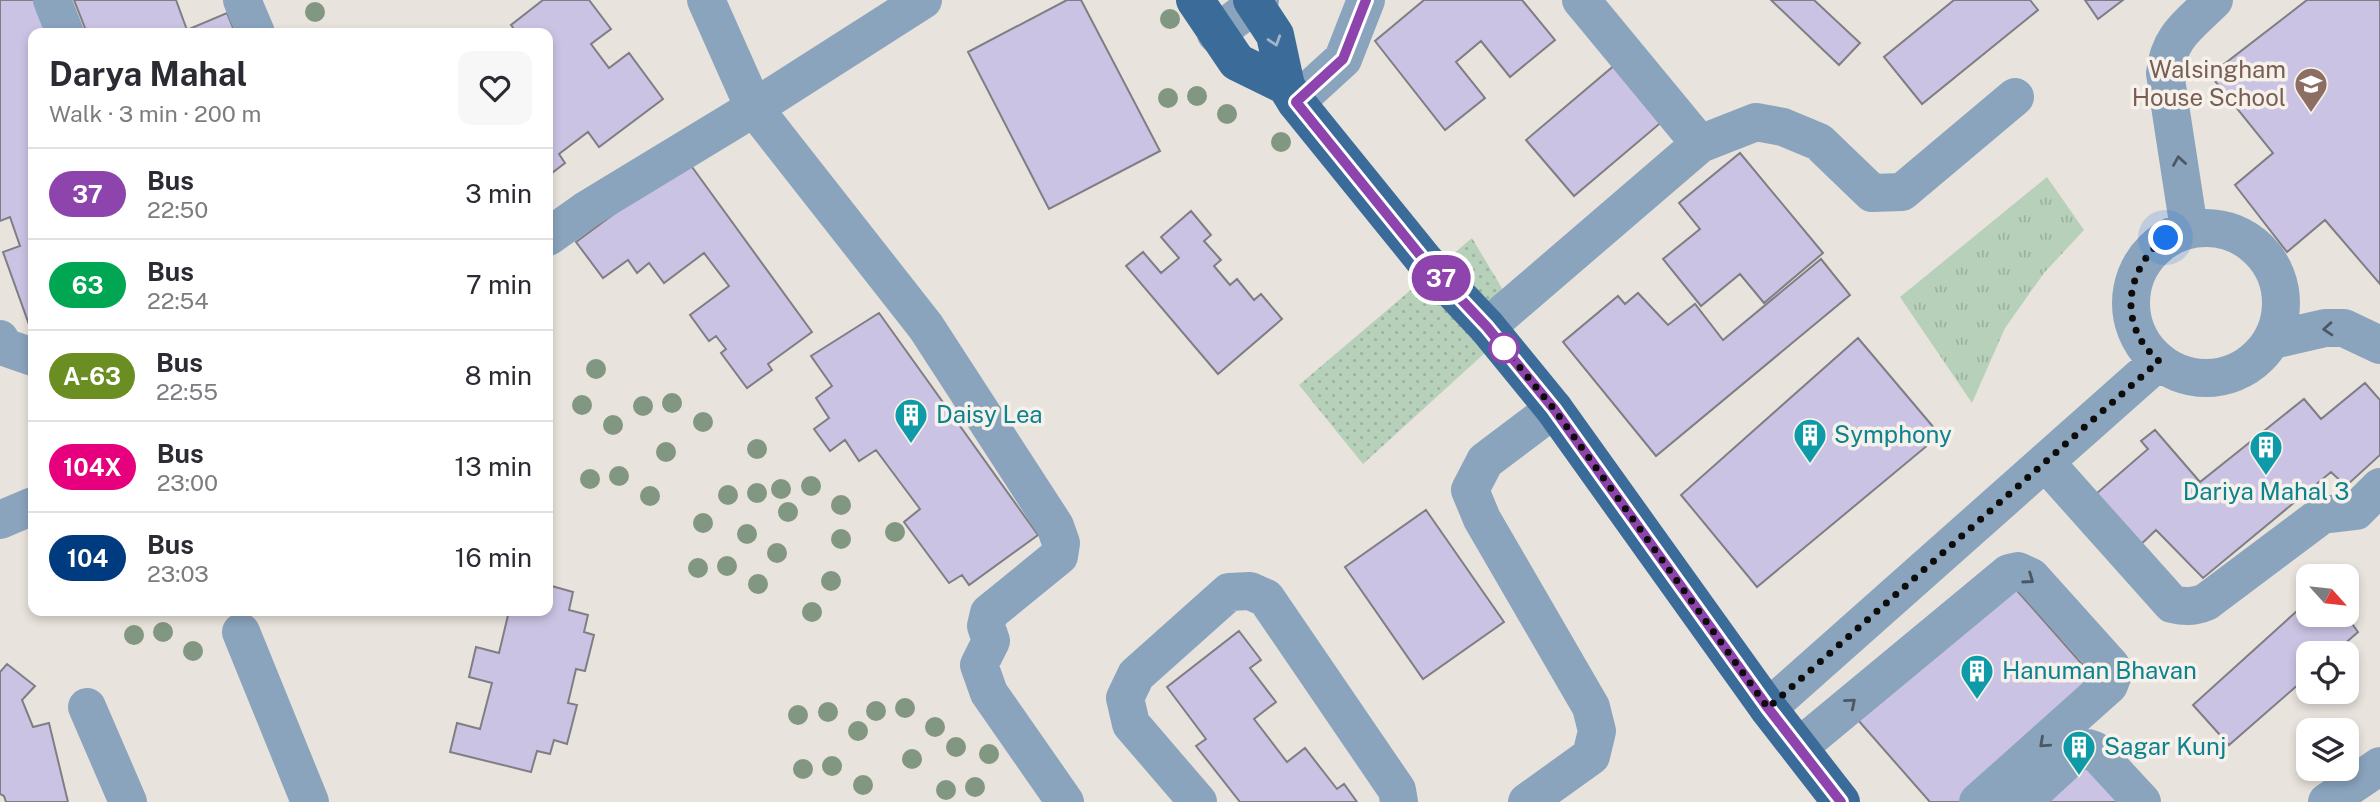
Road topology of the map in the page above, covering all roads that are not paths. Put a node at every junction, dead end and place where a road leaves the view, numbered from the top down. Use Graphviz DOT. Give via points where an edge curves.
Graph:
graph roads {
  1 [pos="52,0"];
  2 [pos="242,0"];
  3 [pos="706,0"];
  4 [pos="923,0"];
  5 [pos="1195,0"];
  6 [pos="1366,0"];
  7 [pos="1581,0"];
  8 [pos="2214,0"];
  9 [pos="1256,1"];
  10 [pos="63,28"];
  11 [pos="254,28"];
  12 [pos="1216,34"];
  13 [pos="1291,94"];
  14 [pos="2015,97"];
  15 [pos="754,108"];
  16 [pos="1700,144"];
  17 [pos="2189,229"];
  18 [pos="553,233"];
  19 [pos="1487,327"];
  20 [pos="0,339"];
  21 [pos="2273,340"];
  22 [pos="2380,345"];
  23 [pos="28,355"];
  24 [pos="2159,361"];
  25 [pos="1554,409"];
  26 [pos="2045,462"];
  27 [pos="2380,487"];
  28 [pos="240,632"];
  29 [pos="88,707"];
  30 [pos="1768,708"];
  31 [pos="1800,747"];
  32 [pos="2372,780"];
  33 [pos="128,802"];
  34 [pos="310,802"];
  35 [pos="1065,802"];
  36 [pos="1198,802"];
  37 [pos="1399,802"];
  38 [pos="1527,802"];
  39 [pos="1841,802"];
  40 [pos="1978,802"];
  41 [pos="2022,802"];
  42 [pos="2142,802"];
  43 [pos="2327,802"];
  1 -- 10 [label="street"];
  2 -- 11 [label="street"];
  3 -- 15 [label="street"];
  4 -- 15 [label="street"];
  5 -- 12 [label="main road"];
  6 -- 13 [label="street" via="1343,59"];
  7 -- 16 [label="street"];
  17 -- 8 [label="street, one-way" via="2165,74 2167,54 2178,36"];
  9 -- 12 [label="street"];
  9 -- 13 [label="main road, one-way" via="1275,36"];
  12 -- 13 [label="main road" via="1237,62"];
  13 -- 19 [label="main road" via="1424,260"];
  14 -- 16 [label="street" via="1902,192 1872,193 1819,142 1783,127 1756,122"];
  15 -- 18 [label="street"];
  15 -- 35 [label="street" via="926,327 1055,526 1061,543 1059,556 989,612 986,626 991,641 979,665 989,692"];
  16 -- 19 [label="street"];
  17 -- 21 [label="street" via="2214,227 2238,233 2259,247 2274,267 2282,291 2281,316"];
  17 -- 24 [label="street" via="2166,238 2147,255 2135,277 2134,327 2144,348"];
  19 -- 25 [label="main road"];
  20 -- 23 [label="street" via="4,348"];
  22 -- 21 [label="street, one-way" via="2344,328"];
  21 -- 24 [label="street" via="2253,363 2227,376 2196,379"];
  24 -- 26 [label="street"];
  25 -- 30 [label="main road"];
  25 -- 38 [label="street" via="1485,461 1470,490 1482,519 1591,707 1597,731 1591,756"];
  26 -- 27 [label="street" via="2172,604 2183,607 2206,603 2322,515 2356,511"];
  26 -- 30 [label="street"];
  28 -- 34 [label="street"];
  29 -- 33 [label="street"];
  30 -- 31 [label="main road"];
  31 -- 39 [label="main road"];
  31 -- 40 [label="street, one-way" via="2009,573 2018,572 2031,577 2114,673 2109,685"];
  32 -- 43 [label="street"];
  36 -- 37 [label="street" via="1131,724 1125,698 1136,675 1229,592 1250,591 1266,598 1397,790"];
  41 -- 42 [label="street" via="2080,749 2088,748"];
}
